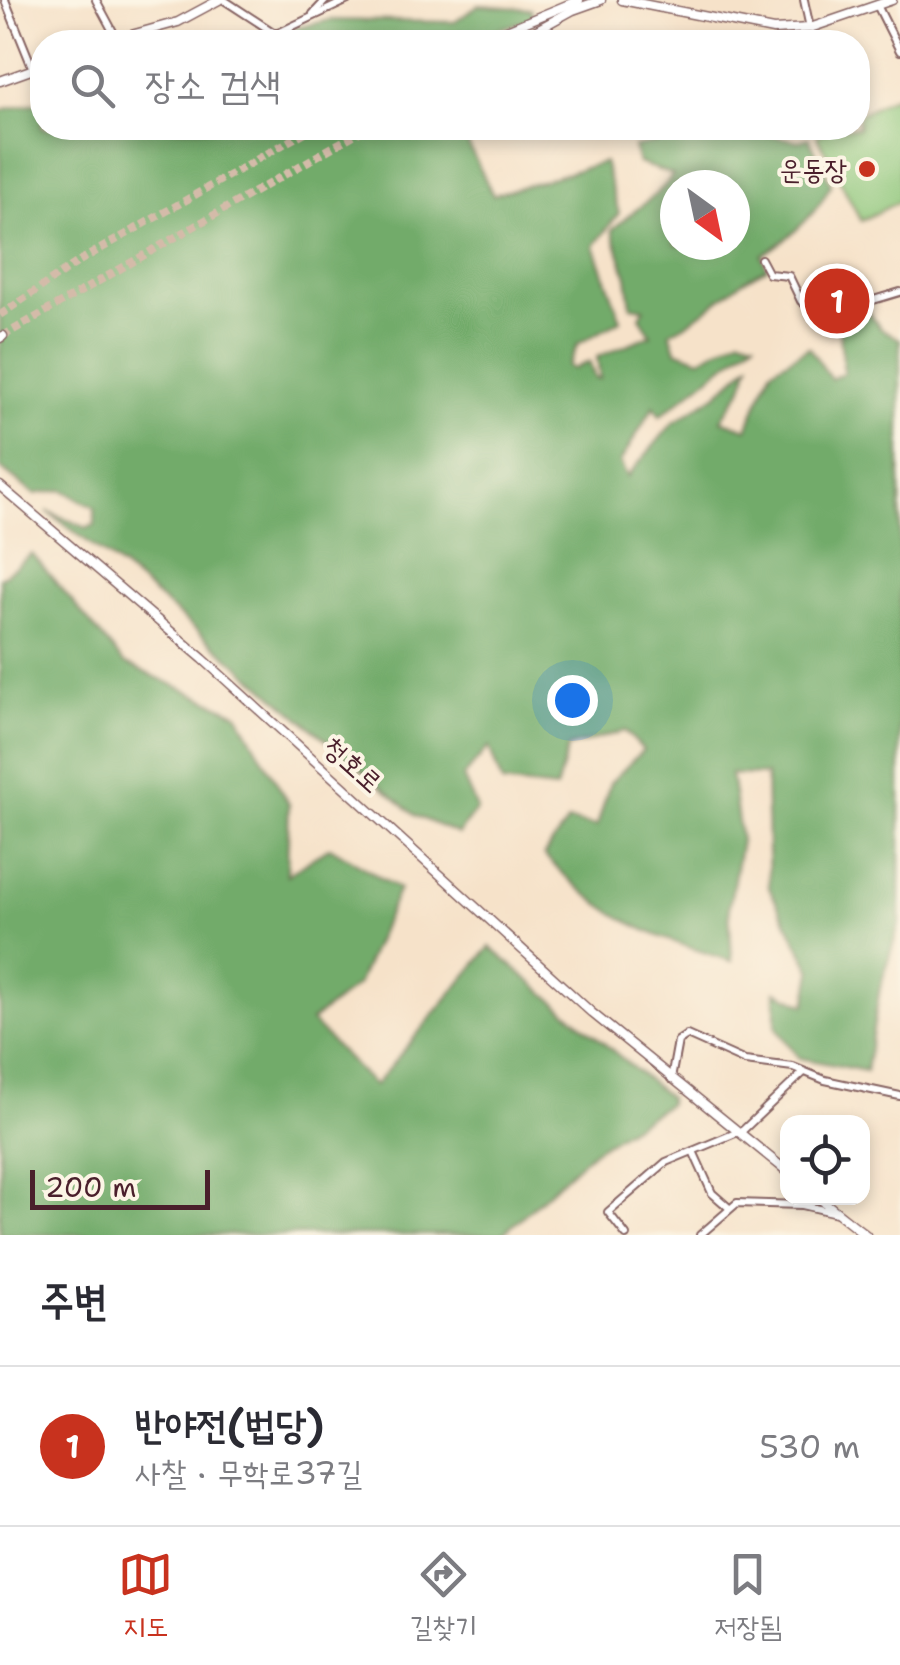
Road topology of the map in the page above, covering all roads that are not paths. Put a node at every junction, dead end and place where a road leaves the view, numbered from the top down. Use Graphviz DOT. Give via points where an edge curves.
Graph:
graph roads {
  1 [pos="5,0"];
  2 [pos="96,0"];
  3 [pos="222,0"];
  4 [pos="326,0"];
  5 [pos="348,0"];
  6 [pos="579,0"];
  7 [pos="596,0"];
  8 [pos="622,0"];
  9 [pos="804,0"];
  10 [pos="892,0"];
  11 [pos="634,1"];
  12 [pos="877,6"];
  13 [pos="311,16"];
  14 [pos="810,28"];
  15 [pos="112,30"];
  16 [pos="149,30"];
  17 [pos="270,30"];
  18 [pos="284,30"];
  19 [pos="507,30"];
  20 [pos="538,30"];
  21 [pos="30,51"];
  22 [pos="900,51"];
  23 [pos="30,70"];
  24 [pos="0,81"];
  25 [pos="762,259"];
  26 [pos="900,292"];
  27 [pos="0,486"];
  28 [pos="804,1072"];
  29 [pos="671,1080"];
  30 [pos="900,1096"];
  31 [pos="739,1133"];
  32 [pos="693,1151"];
  33 [pos="780,1166"];
  34 [pos="828,1205"];
  35 [pos="728,1207"];
  36 [pos="838,1213"];
  37 [pos="865,1234"];
  38 [pos="626,1235"];
  39 [pos="700,1235"];
  1 -- 21 [label="street"];
  2 -- 15 [label="street"];
  3 -- 16 [label="main road"];
  3 -- 17 [label="street"];
  4 -- 13 [label="street"];
  5 -- 13 [label="street"];
  6 -- 19 [label="main road"];
  7 -- 20 [label="main road"];
  8 -- 11 [label="main road"];
  9 -- 14 [label="street"];
  10 -- 12 [label="main road"];
  11 -- 14 [label="main road" via="773,30"];
  12 -- 14 [label="main road"];
  12 -- 22 [label="street"];
  13 -- 18 [label="street"];
  23 -- 24 [label="main road"];
  25 -- 26 [label="street" via="768,274 789,276 801,301 820,316"];
  27 -- 29 [label="main road, 청호로"];
  28 -- 29 [label="street" via="745,1060 687,1035 678,1041"];
  28 -- 30 [label="street"];
  28 -- 31 [label="street"];
  29 -- 31 [label="main road, 청호로"];
  31 -- 32 [label="street"];
  31 -- 33 [label="main road, 청호로"];
  32 -- 35 [label="street" via="712,1193"];
  32 -- 38 [label="street" via="666,1162 608,1212"];
  34 -- 36 [label="main road"];
  35 -- 36 [label="street" via="802,1204"];
  35 -- 39 [label="street"];
  36 -- 37 [label="main road"];
}
